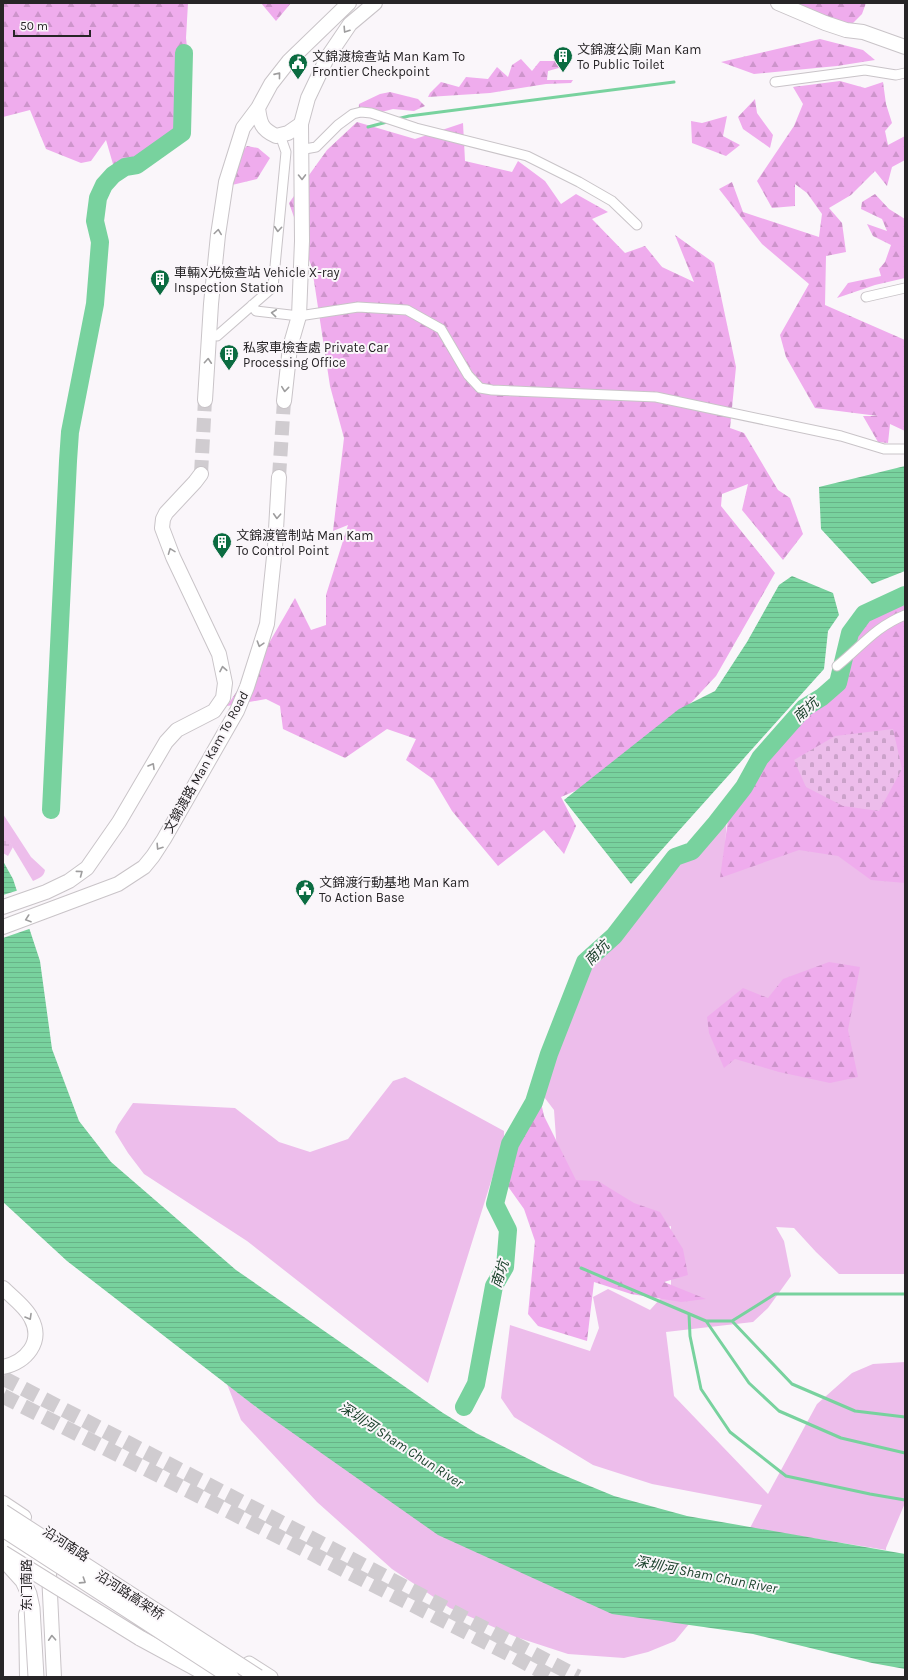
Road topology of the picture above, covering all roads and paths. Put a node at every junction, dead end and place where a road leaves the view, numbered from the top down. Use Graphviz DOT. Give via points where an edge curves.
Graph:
graph roads {
  1 [pos="349,3"];
  2 [pos="375,3"];
  3 [pos="778,3"];
  4 [pos="905,47"];
  5 [pos="905,73"];
  6 [pos="775,82"];
  7 [pos="258,108"];
  8 [pos="301,124"];
  9 [pos="280,135"];
  10 [pos="301,145"];
  11 [pos="637,225"];
  12 [pos="905,288"];
  13 [pos="866,297"];
  14 [pos="252,305"];
  15 [pos="299,316"];
  16 [pos="217,336"];
  17 [pos="205,400"];
  18 [pos="284,401"];
  19 [pos="905,449"];
  20 [pos="200,474"];
  21 [pos="279,477"];
  22 [pos="905,615"];
  23 [pos="837,666"];
  24 [pos="3,908"];
  25 [pos="3,927"];
  26 [pos="3,1288"];
  27 [pos="3,1367"];
  28 [pos="3,1503"];
  29 [pos="3,1512"];
  30 [pos="41,1528"];
  31 [pos="3,1529"];
  32 [pos="3,1536"];
  33 [pos="3,1543"];
  34 [pos="3,1553"];
  35 [pos="25,1557"];
  36 [pos="3,1559"];
  37 [pos="55,1570"];
  38 [pos="27,1677"];
  39 [pos="36,1677"];
  40 [pos="54,1677"];
  41 [pos="212,1677"];
  42 [pos="217,1677"];
  43 [pos="231,1677"];
  44 [pos="258,1677"];
  45 [pos="271,1677"];
  7 -- 1 [label="main road, one-way" via="271,84 289,61"];
  2 -- 8 [label="main road, one-way" via="350,24 328,58 308,98"];
  3 -- 4 [label="main road" via="825,23 863,32"];
  5 -- 6 [label="street" via="896,76 865,70"];
  7 -- 9 [label="main road" via="260,122 266,131 276,136"];
  17 -- 7 [label="main road, one-way" via="215,258 226,182 243,128"];
  8 -- 9 [label="main road"];
  8 -- 10 [label="main road"];
  9 -- 14 [label="street, one-way" via="286,152 273,287"];
  10 -- 11 [label="street" via="305,149 316,147 353,114 371,113 416,128 528,156 612,201"];
  10 -- 15 [label="main road, one-way" via="302,241"];
  12 -- 13 [label="street"];
  15 -- 14 [label="street, one-way" via="256,311"];
  14 -- 16 [label="street"];
  15 -- 18 [label="main road, one-way" via="290,347"];
  15 -- 19 [label="street" via="358,307 407,310 441,329 468,375 480,388 656,397 841,436 884,449"];
  24 -- 20 [label="main road, 文錦渡路 Man Kam To Road, one-way" via="46,892 69,881 87,868 119,822 166,742 177,730 214,711 223,698 225,683 219,654 162,528 166,512"];
  21 -- 25 [label="main road, 文錦渡路 Man Kam To Road, one-way" via="267,624 247,687 237,711 164,839 144,866 118,884"];
  22 -- 23 [label="street" via="891,620 878,629"];
  26 -- 27 [label="main road, one-way" via="32,1318 35,1337 26,1357 15,1364"];
  28 -- 30 [label="main road, 沿河南路"];
  29 -- 44 [label="highway, 沿河路高架桥, bridge"];
  30 -- 35 [label="main road, 东门南路" via="29,1542"];
  30 -- 37 [label="main road, 东门南路"];
  30 -- 45 [label="main road, 沿河南路"];
  31 -- 37 [label="highway, 沿河路高架桥, bridge"];
  32 -- 37 [label="highway, bridge"];
  33 -- 35 [label="main road"];
  34 -- 41 [label="highway, bridge" via="140,1638"];
  35 -- 37 [label="main road"];
  35 -- 38 [label="main road, 东门南路"];
  36 -- 39 [label="highway, bridge" via="15,1570 29,1594"];
  40 -- 37 [label="main road, 东门南路, one-way"];
  37 -- 42 [label="main road"];
  37 -- 43 [label="highway, 沿河路高架桥, one-way, bridge"];
}
